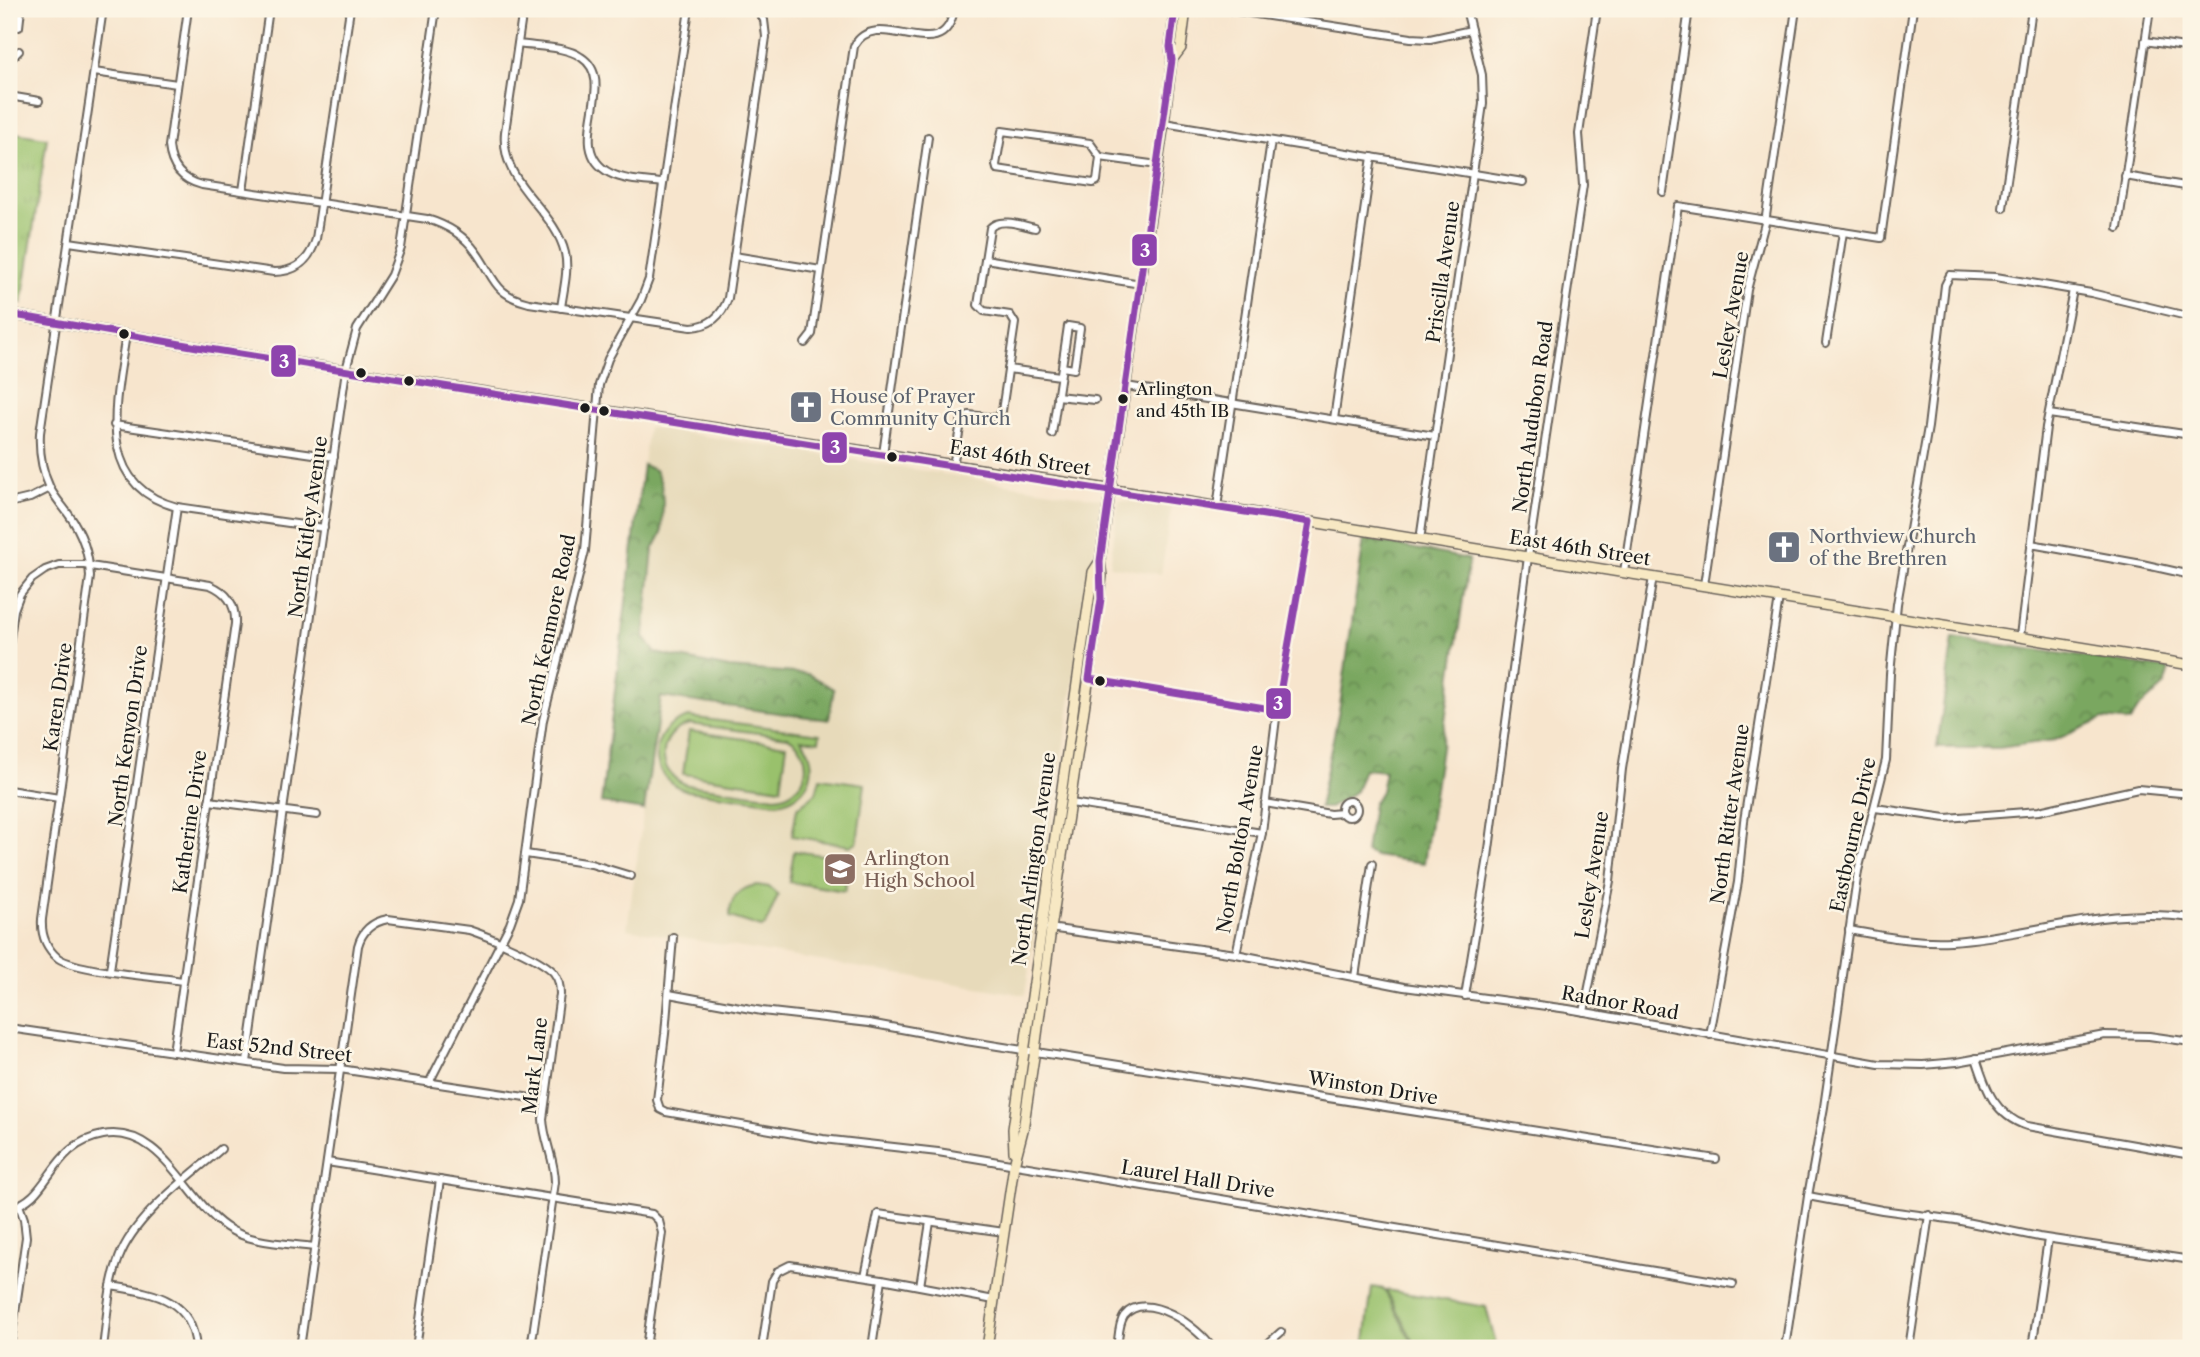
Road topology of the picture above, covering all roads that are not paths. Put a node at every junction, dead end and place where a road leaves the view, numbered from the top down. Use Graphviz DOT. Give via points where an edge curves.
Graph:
graph roads {
  1 [pos="21,9"];
  2 [pos="103,9"];
  3 [pos="188,9"];
  4 [pos="269,9"];
  5 [pos="350,9"];
  6 [pos="436,9"];
  7 [pos="523,9"];
  8 [pos="689,9"];
  9 [pos="757,9"];
  10 [pos="954,9"];
  11 [pos="1175,9"];
  12 [pos="1186,9"];
  13 [pos="1223,9"];
  14 [pos="1466,9"];
  15 [pos="1597,9"];
  16 [pos="1689,9"];
  17 [pos="1796,9"];
  18 [pos="1913,9"];
  19 [pos="2032,9"];
  20 [pos="2150,9"];
  21 [pos="19,27"];
  22 [pos="1471,30"];
  23 [pos="2145,41"];
  24 [pos="518,44"];
  25 [pos="2191,48"];
  26 [pos="19,51"];
  27 [pos="1172,60"];
  28 [pos="9,61"];
  29 [pos="94,72"];
  30 [pos="177,84"];
  31 [pos="9,96"];
  32 [pos="39,101"];
  33 [pos="1164,123"];
  34 [pos="928,137"];
  35 [pos="1271,141"];
  36 [pos="1100,157"];
  37 [pos="1372,157"];
  38 [pos="1158,165"];
  39 [pos="1473,174"];
  40 [pos="2125,176"];
  41 [pos="1523,182"];
  42 [pos="663,183"];
  43 [pos="2191,187"];
  44 [pos="243,191"];
  45 [pos="1662,192"];
  46 [pos="321,202"];
  47 [pos="2003,208"];
  48 [pos="407,215"];
  49 [pos="1766,219"];
  50 [pos="1035,228"];
  51 [pos="2118,228"];
  52 [pos="1843,232"];
  53 [pos="69,242"];
  54 [pos="734,256"];
  55 [pos="985,259"];
  56 [pos="821,270"];
  57 [pos="1140,284"];
  58 [pos="2073,290"];
  59 [pos="561,308"];
  60 [pos="9,314"];
  61 [pos="2191,317"];
  62 [pos="631,318"];
  63 [pos="55,321"];
  64 [pos="126,334"];
  65 [pos="805,343"];
  66 [pos="1826,343"];
  67 [pos="1062,368"];
  68 [pos="1008,369"];
  69 [pos="346,370"];
  70 [pos="1060,376"];
  71 [pos="1125,386"];
  72 [pos="1057,396"];
  73 [pos="1095,400"];
  74 [pos="1233,403"];
  75 [pos="596,410"];
  76 [pos="2049,414"];
  77 [pos="1334,419"];
  78 [pos="114,425"];
  79 [pos="1052,434"];
  80 [pos="2191,435"];
  81 [pos="1435,436"];
  82 [pos="883,454"];
  83 [pos="334,457"];
  84 [pos="954,466"];
  85 [pos="50,488"];
  86 [pos="1110,490"];
  87 [pos="9,503"];
  88 [pos="177,507"];
  89 [pos="1217,507"];
  90 [pos="1310,522"];
  91 [pos="324,528"];
  92 [pos="1420,540"];
  93 [pos="2031,544"];
  94 [pos="1528,557"];
  95 [pos="1100,561"];
  96 [pos="89,566"];
  97 [pos="1624,572"];
  98 [pos="2191,575"];
  99 [pos="1653,577"];
  100 [pos="167,578"];
  101 [pos="1704,585"];
  102 [pos="1779,598"];
  103 [pos="1896,617"];
  104 [pos="2020,636"];
  105 [pos="9,645"];
  106 [pos="2191,665"];
  107 [pos="1089,679"];
  108 [pos="1277,710"];
  109 [pos="9,790"];
  110 [pos="2191,794"];
  111 [pos="60,798"];
  112 [pos="209,801"];
  113 [pos="1070,803"];
  114 [pos="1265,803"];
  115 [pos="1875,808"];
  116 [pos="283,811"];
  117 [pos="1342,813"];
  118 [pos="317,815"];
  119 [pos="1262,833"];
  120 [pos="526,854"];
  121 [pos="1372,864"];
  122 [pos="631,876"];
  123 [pos="2191,918"];
  124 [pos="1047,928"];
  125 [pos="1849,930"];
  126 [pos="673,937"];
  127 [pos="500,943"];
  128 [pos="1236,954"];
  129 [pos="110,970"];
  130 [pos="1355,977"];
  131 [pos="183,981"];
  132 [pos="669,994"];
  133 [pos="1465,996"];
  134 [pos="1584,1012"];
  135 [pos="9,1028"];
  136 [pos="1710,1035"];
  137 [pos="2191,1042"];
  138 [pos="1030,1049"];
  139 [pos="173,1052"];
  140 [pos="1831,1056"];
  141 [pos="1976,1058"];
  142 [pos="247,1062"];
  143 [pos="340,1069"];
  144 [pos="429,1083"];
  145 [pos="545,1100"];
  146 [pos="221,1149"];
  147 [pos="2191,1155"];
  148 [pos="1716,1159"];
  149 [pos="327,1162"];
  150 [pos="1014,1165"];
  151 [pos="440,1180"];
  152 [pos="183,1183"];
  153 [pos="1808,1196"];
  154 [pos="552,1197"];
  155 [pos="19,1205"];
  156 [pos="9,1208"];
  157 [pos="1929,1215"];
  158 [pos="930,1222"];
  159 [pos="1004,1232"];
  160 [pos="2048,1239"];
  161 [pos="314,1247"];
  162 [pos="2191,1260"];
  163 [pos="865,1276"];
  164 [pos="882,1279"];
  165 [pos="1733,1284"];
  166 [pos="111,1286"];
  167 [pos="920,1286"];
  168 [pos="994,1300"];
  169 [pos="1282,1332"];
  170 [pos="10,1348"];
  171 [pos="103,1348"];
  172 [pos="196,1348"];
  173 [pos="300,1348"];
  174 [pos="416,1348"];
  175 [pos="531,1348"];
  176 [pos="646,1348"];
  177 [pos="762,1348"];
  178 [pos="872,1348"];
  179 [pos="987,1348"];
  180 [pos="1117,1348"];
  181 [pos="1212,1348"];
  182 [pos="1263,1348"];
  183 [pos="1786,1348"];
  184 [pos="1909,1348"];
  185 [pos="2032,1348"];
  1 -- 21 [label="street"];
  2 -- 29 [label="street, Karen Drive"];
  3 -- 30 [label="street"];
  4 -- 44 [label="street"];
  5 -- 46 [label="street"];
  6 -- 48 [label="street, North Kitley Avenue"];
  7 -- 24 [label="street"];
  8 -- 42 [label="street, North Kenmore Road"];
  9 -- 54 [label="street" via="766,37"];
  10 -- 56 [label="street" via="942,33 926,38 879,30 862,36 853,49"];
  11 -- 27 [label="main road, North Arlington Avenue"];
  12 -- 27 [label="main road, North Arlington Avenue" via="1181,48"];
  13 -- 22 [label="street" via="1416,38"];
  14 -- 22 [label="street, Priscilla Avenue"];
  15 -- 94 [label="street, North Audubon Road" via="1579,134 1583,185"];
  16 -- 45 [label="street"];
  17 -- 49 [label="street, Lesley Avenue"];
  18 -- 52 [label="street" via="1881,239"];
  19 -- 47 [label="street"];
  20 -- 23 [label="street"];
  22 -- 39 [label="street, Priscilla Avenue" via="1484,89"];
  23 -- 25 [label="street"];
  23 -- 40 [label="street"];
  24 -- 42 [label="street" via="570,52 585,60 596,83 589,141 597,162 620,177"];
  24 -- 59 [label="street" via="506,155 516,178 562,244 566,269"];
  26 -- 28 [label="street"];
  27 -- 33 [label="main road, North Arlington Avenue"];
  29 -- 30 [label="street"];
  29 -- 53 [label="street, Karen Drive"];
  30 -- 44 [label="street" via="169,146 177,171 200,185"];
  31 -- 32 [label="street"];
  33 -- 35 [label="street"];
  33 -- 38 [label="main road, North Arlington Avenue"];
  34 -- 82 [label="street"];
  35 -- 37 [label="street"];
  35 -- 74 [label="street"];
  36 -- 36 [label="street" via="1093,183 996,165 1004,130 1087,142"];
  36 -- 38 [label="street"];
  37 -- 39 [label="street"];
  37 -- 77 [label="street"];
  38 -- 57 [label="main road, North Arlington Avenue"];
  39 -- 41 [label="street"];
  39 -- 81 [label="street, Priscilla Avenue"];
  40 -- 43 [label="street"];
  40 -- 51 [label="street"];
  42 -- 62 [label="street, North Kenmore Road" via="649,279"];
  44 -- 46 [label="street"];
  46 -- 48 [label="street"];
  46 -- 53 [label="street" via="314,246 301,264 288,271"];
  48 -- 59 [label="street" via="440,223 462,236 490,278 508,295"];
  48 -- 69 [label="street, North Kitley Avenue" via="398,259 360,324"];
  49 -- 52 [label="street"];
  49 -- 97 [label="street" via="1678,206"];
  49 -- 101 [label="street, Lesley Avenue" via="1747,290"];
  50 -- 55 [label="street" via="993,223"];
  52 -- 66 [label="street"];
  53 -- 63 [label="street, Karen Drive"];
  54 -- 56 [label="street"];
  54 -- 62 [label="street" via="725,307 705,325"];
  55 -- 57 [label="street"];
  55 -- 68 [label="street" via="979,307 1010,315 1015,321"];
  56 -- 65 [label="street" via="812,334"];
  57 -- 71 [label="main road, North Arlington Avenue"];
  58 -- 61 [label="street"];
  58 -- 76 [label="street"];
  58 -- 103 [label="street, Eastbourne Drive" via="1950,275"];
  59 -- 62 [label="street"];
  60 -- 63 [label="main road, East 46th Street"];
  62 -- 75 [label="street, North Kenmore Road" via="606,364"];
  63 -- 64 [label="main road, East 46th Street"];
  63 -- 85 [label="street, Karen Drive" via="40,439"];
  64 -- 69 [label="main road, East 46th Street"];
  64 -- 78 [label="street"];
  67 -- 67 [label="street" via="1074,369 1080,328 1068,326"];
  67 -- 70 [label="street"];
  68 -- 70 [label="street"];
  68 -- 84 [label="street" via="999,416 969,415 961,420"];
  69 -- 75 [label="main road, East 46th Street"];
  69 -- 83 [label="street, North Kitley Avenue"];
  70 -- 72 [label="street"];
  71 -- 74 [label="street"];
  71 -- 86 [label="main road, North Arlington Avenue"];
  72 -- 73 [label="street"];
  72 -- 79 [label="street"];
  74 -- 77 [label="street"];
  74 -- 89 [label="street"];
  75 -- 82 [label="main road, East 46th Street"];
  75 -- 120 [label="street, North Kenmore Road" via="585,551 543,720"];
  76 -- 80 [label="street"];
  76 -- 93 [label="street"];
  77 -- 81 [label="street"];
  78 -- 83 [label="street"];
  78 -- 88 [label="street" via="118,453 133,479 154,497"];
  81 -- 92 [label="street, Priscilla Avenue"];
  82 -- 84 [label="main road, East 46th Street"];
  83 -- 91 [label="street, North Kitley Avenue"];
  84 -- 86 [label="main road, East 46th Street"];
  85 -- 87 [label="street"];
  85 -- 96 [label="street, Karen Drive" via="82,536"];
  86 -- 89 [label="main road, East 46th Street"];
  86 -- 95 [label="main road, North Arlington Avenue"];
  88 -- 91 [label="street"];
  88 -- 100 [label="street, North Kenyon Drive"];
  89 -- 90 [label="main road, East 46th Street"];
  90 -- 92 [label="main road, East 46th Street"];
  90 -- 108 [label="street, North Bolton Avenue"];
  91 -- 116 [label="street, North Kitley Avenue"];
  92 -- 94 [label="main road, East 46th Street"];
  93 -- 98 [label="street"];
  93 -- 104 [label="street"];
  94 -- 97 [label="main road, East 46th Street"];
  94 -- 133 [label="street, North Audubon Road"];
  95 -- 107 [label="main road, North Arlington Avenue" via="1101,599"];
  95 -- 124 [label="main road, North Arlington Avenue" via="1093,572"];
  96 -- 100 [label="street"];
  96 -- 105 [label="street" via="58,565 30,581 16,602"];
  96 -- 111 [label="street, Karen Drive"];
  97 -- 99 [label="main road, East 46th Street"];
  99 -- 101 [label="main road, East 46th Street"];
  99 -- 134 [label="street, Lesley Avenue" via="1622,769 1610,881"];
  100 -- 112 [label="street, Katherine Drive" via="212,586 228,598 235,612"];
  100 -- 129 [label="street, North Kenyon Drive"];
  101 -- 102 [label="main road, East 46th Street"];
  102 -- 103 [label="main road, East 46th Street"];
  102 -- 136 [label="street, North Ritter Avenue" via="1738,882"];
  103 -- 104 [label="main road, East 46th Street"];
  103 -- 115 [label="street, Eastbourne Drive" via="1886,760"];
  104 -- 106 [label="main road, East 46th Street"];
  107 -- 108 [label="street"];
  107 -- 113 [label="main road, North Arlington Avenue"];
  108 -- 114 [label="street, North Bolton Avenue"];
  109 -- 111 [label="street"];
  110 -- 115 [label="street" via="2137,789 2039,811 1946,818"];
  111 -- 129 [label="street, Karen Drive" via="43,936 52,952 66,962"];
  112 -- 116 [label="street"];
  112 -- 131 [label="street, Katherine Drive"];
  113 -- 119 [label="street"];
  113 -- 124 [label="main road, North Arlington Avenue"];
  114 -- 117 [label="street"];
  114 -- 119 [label="street, North Bolton Avenue"];
  115 -- 125 [label="street, Eastbourne Drive"];
  116 -- 118 [label="street"];
  116 -- 142 [label="street, North Kitley Avenue"];
  119 -- 128 [label="street, North Bolton Avenue"];
  120 -- 122 [label="street" via="591,864"];
  120 -- 127 [label="street, North Kenmore Road" via="518,902"];
  121 -- 130 [label="street"];
  123 -- 125 [label="street" via="2106,916 1950,941 1905,940"];
  124 -- 128 [label="street, Radnor Road"];
  124 -- 138 [label="main road, North Arlington Avenue"];
  125 -- 140 [label="street, Eastbourne Drive"];
  126 -- 132 [label="street"];
  127 -- 143 [label="street, Mark Lane" via="469,930 394,919 371,926 358,944"];
  127 -- 144 [label="street, North Kenmore Road"];
  127 -- 145 [label="street, Mark Lane" via="547,967 560,986"];
  128 -- 130 [label="street, Radnor Road"];
  129 -- 131 [label="street, Karen Drive"];
  130 -- 133 [label="street, Radnor Road"];
  131 -- 139 [label="street, Katherine Drive"];
  132 -- 138 [label="street, Winston Drive" via="762,1012 869,1023"];
  132 -- 150 [label="street, Laurel Hall Drive" via="657,1098 659,1107 667,1112"];
  133 -- 134 [label="street, Radnor Road"];
  134 -- 136 [label="street, Radnor Road"];
  135 -- 139 [label="street, East 52nd Street"];
  136 -- 140 [label="street, Radnor Road"];
  137 -- 141 [label="street, Radnor Road" via="2105,1035"];
  138 -- 148 [label="street, Winston Drive"];
  138 -- 150 [label="main road, North Arlington Avenue" via="1013,1129"];
  139 -- 142 [label="street, East 52nd Street"];
  140 -- 141 [label="street, Radnor Road" via="1896,1065"];
  140 -- 153 [label="street, Eastbourne Drive"];
  141 -- 147 [label="street" via="1992,1101 2014,1121"];
  142 -- 143 [label="street, East 52nd Street"];
  143 -- 144 [label="street, East 52nd Street"];
  143 -- 149 [label="street"];
  144 -- 145 [label="street, East 52nd Street"];
  145 -- 154 [label="street, Mark Lane" via="544,1130 554,1168"];
  146 -- 152 [label="street"];
  149 -- 151 [label="street"];
  149 -- 161 [label="street"];
  150 -- 159 [label="main road, North Arlington Avenue"];
  150 -- 165 [label="street, Laurel Hall Drive"];
  151 -- 154 [label="street"];
  151 -- 174 [label="street"];
  152 -- 155 [label="street" via="145,1142 108,1135 69,1150 34,1195"];
  152 -- 161 [label="street" via="218,1221 239,1234"];
  152 -- 166 [label="street" via="131,1234"];
  153 -- 157 [label="street"];
  153 -- 183 [label="street, Eastbourne Drive"];
  154 -- 175 [label="street, Mark Lane"];
  154 -- 176 [label="street" via="648,1212 659,1220 662,1235"];
  155 -- 156 [label="street"];
  155 -- 170 [label="street" via="26,1237"];
  157 -- 160 [label="street"];
  157 -- 184 [label="street"];
  158 -- 159 [label="street"];
  158 -- 163 [label="street" via="878,1214"];
  158 -- 167 [label="street"];
  159 -- 168 [label="main road, North Arlington Avenue"];
  160 -- 162 [label="street"];
  160 -- 185 [label="street"];
  161 -- 173 [label="street"];
  163 -- 164 [label="street"];
  163 -- 177 [label="street" via="796,1264 779,1270 772,1283"];
  164 -- 167 [label="street"];
  164 -- 178 [label="street"];
  166 -- 171 [label="street"];
  166 -- 172 [label="street" via="153,1293 170,1301 190,1324"];
  167 -- 168 [label="street"];
  168 -- 179 [label="main road, North Arlington Avenue"];
  169 -- 182 [label="street"];
  180 -- 181 [label="street" via="1122,1321 1137,1307 1173,1314 1199,1332"];
}
